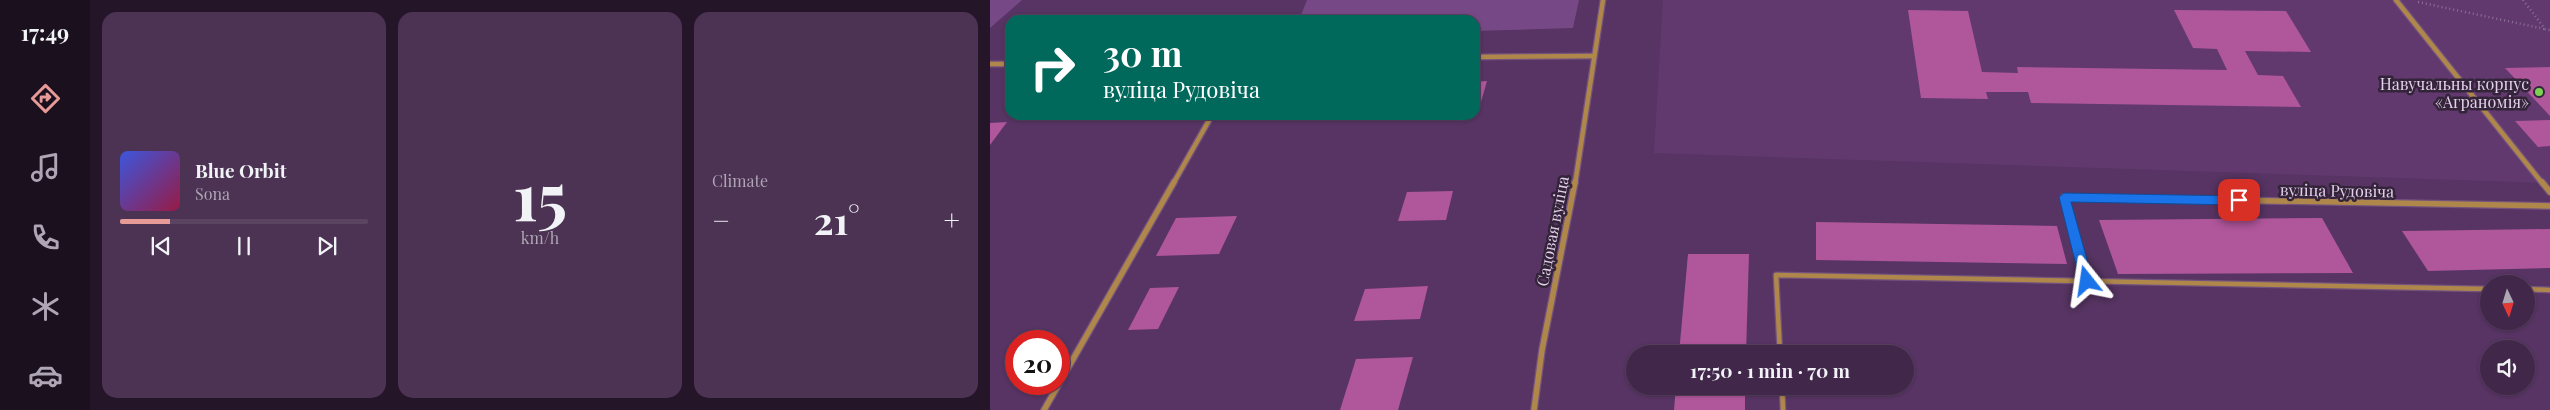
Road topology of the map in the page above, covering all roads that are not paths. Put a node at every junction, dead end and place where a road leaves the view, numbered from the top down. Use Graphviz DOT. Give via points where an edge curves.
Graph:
graph roads {
  1 [pos="1603,0"];
  2 [pos="2396,0"];
  3 [pos="1594,56"];
  4 [pos="1480,57"];
  5 [pos="990,64"];
  6 [pos="1005,64"];
  7 [pos="1209,120"];
  8 [pos="2550,192"];
  9 [pos="2064,197"];
  10 [pos="2550,206"];
  11 [pos="2087,281"];
  12 [pos="2480,289"];
  13 [pos="2535,289"];
  14 [pos="2550,290"];
  15 [pos="1780,345"];
  16 [pos="1782,395"];
  17 [pos="1044,410"];
  18 [pos="1534,410"];
  19 [pos="1783,410"];
  1 -- 3 [label="street, Садовая вуліца"];
  2 -- 8 [label="street"];
  3 -- 4 [label="street"];
  3 -- 18 [label="street, Садовая вуліца" via="1573,195 1542,350"];
  5 -- 6 [label="street"];
  7 -- 17 [label="street"];
  9 -- 10 [label="street, вуліца Рудовіча"];
  9 -- 11 [label="lane"];
  11 -- 12 [label="lane"];
  11 -- 15 [label="lane" via="1776,275"];
  13 -- 14 [label="lane"];
  16 -- 19 [label="lane"];
}
